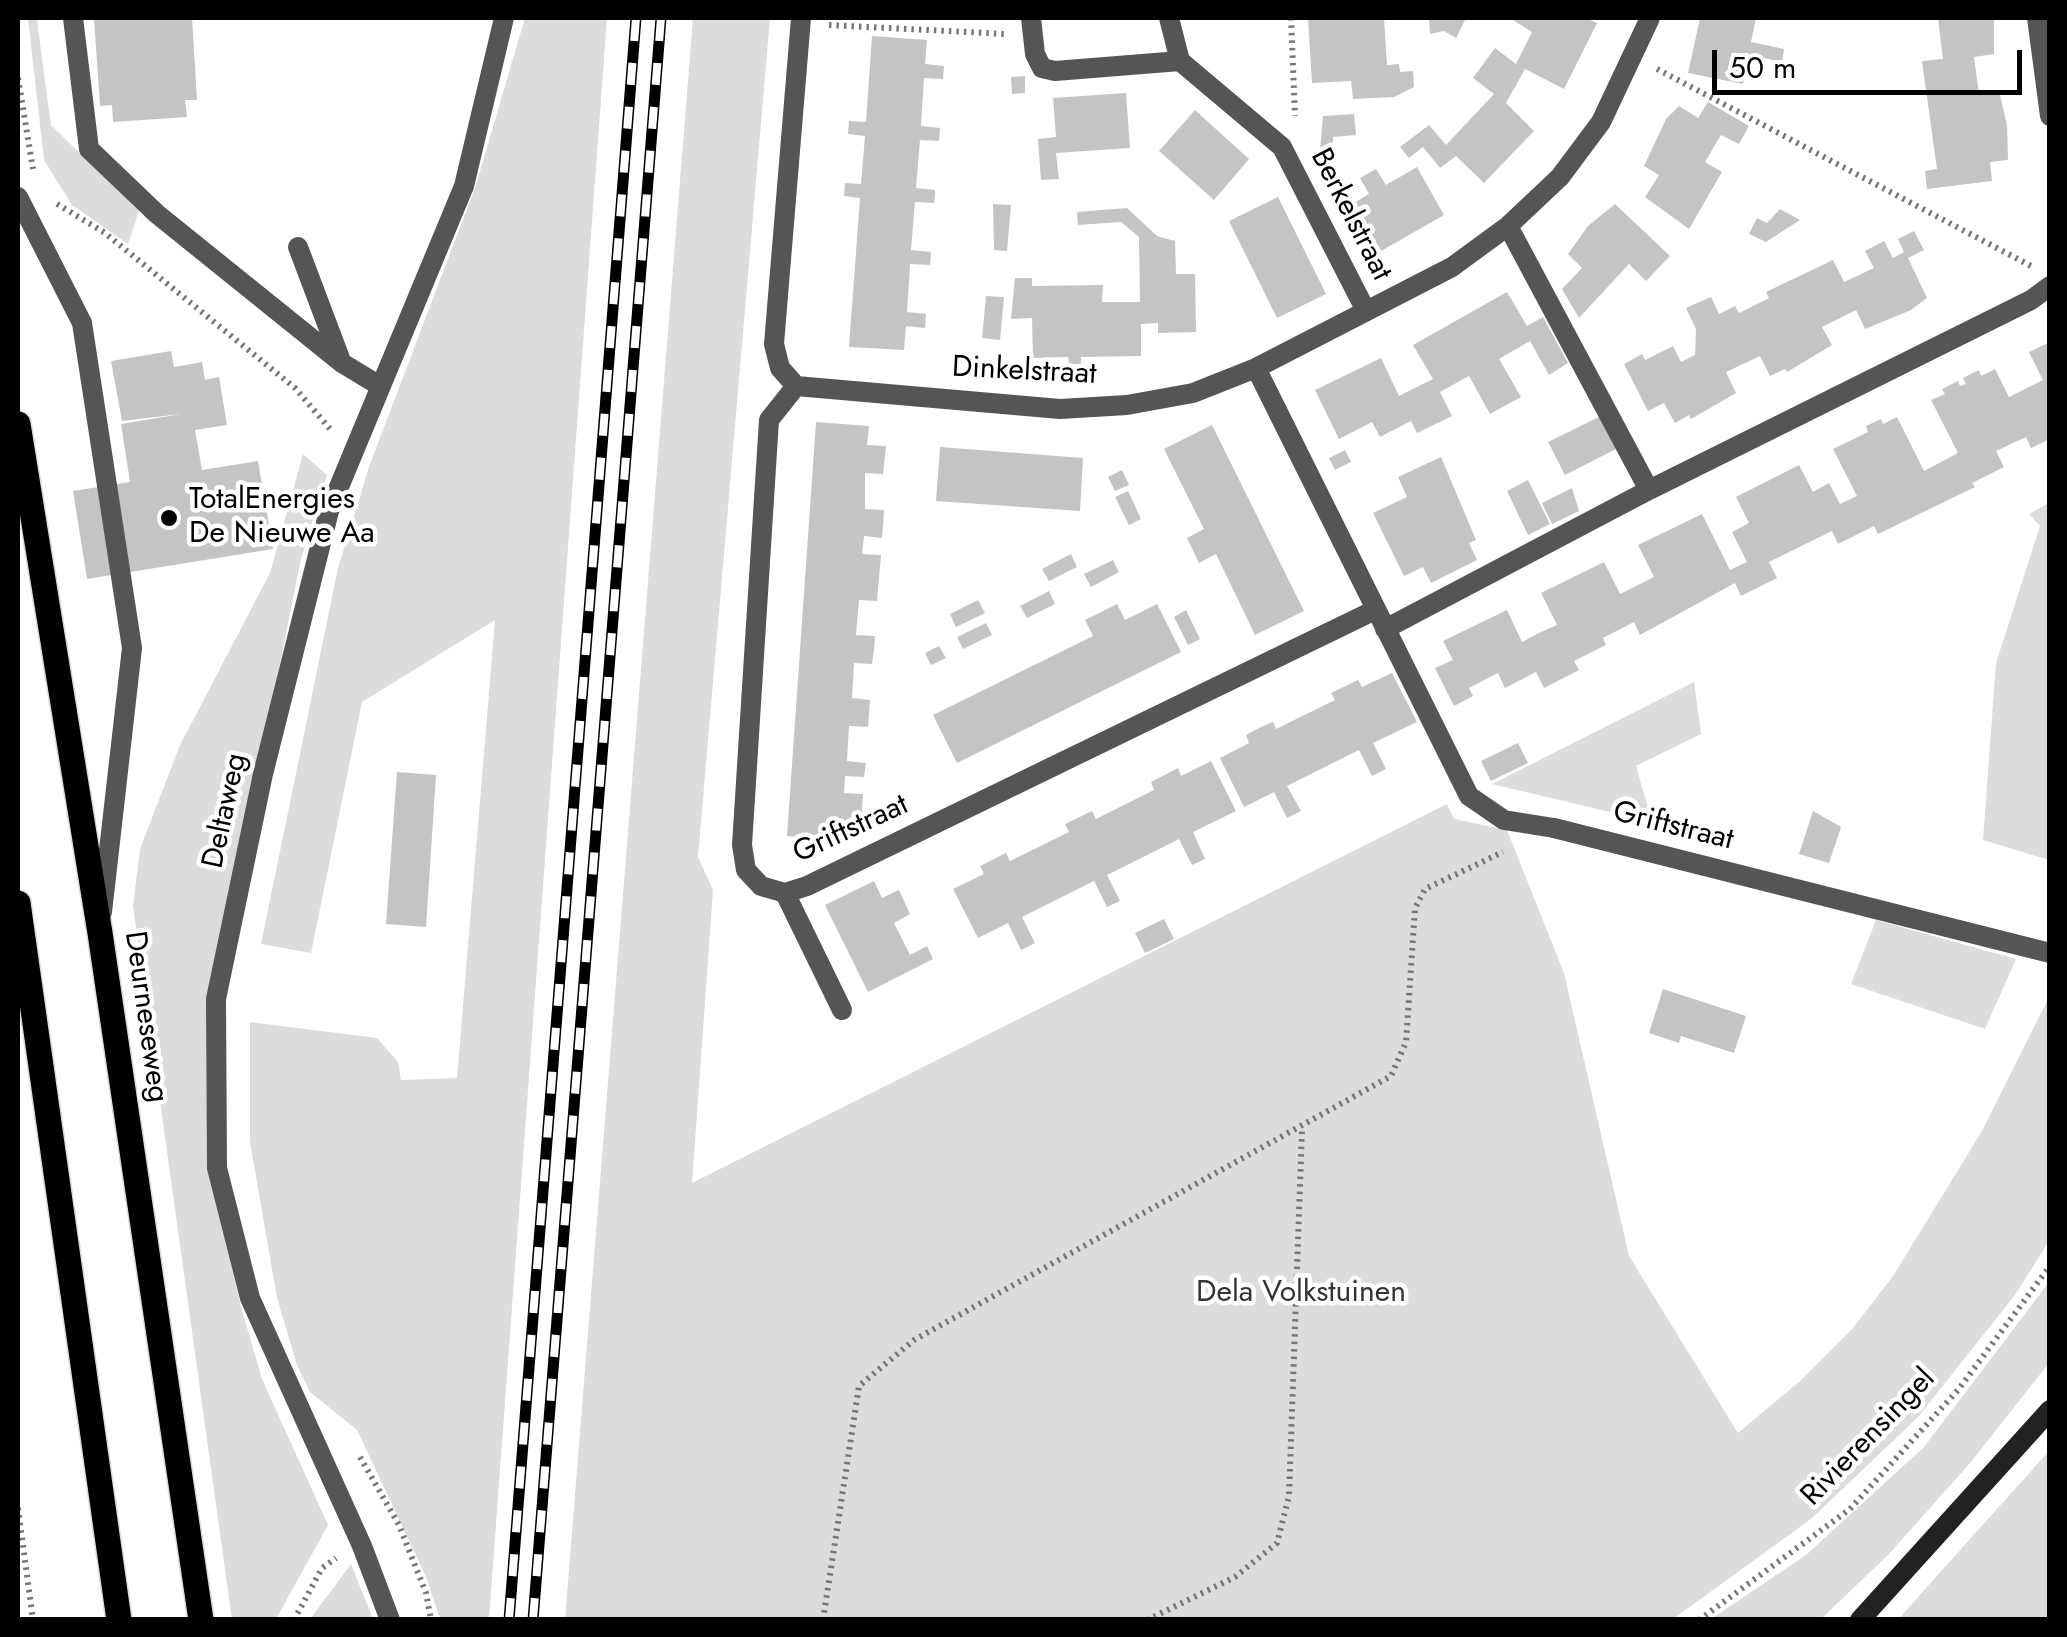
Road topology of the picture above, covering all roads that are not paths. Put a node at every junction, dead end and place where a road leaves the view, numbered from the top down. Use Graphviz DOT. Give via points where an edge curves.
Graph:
graph roads {
  1 [pos="73,18"];
  2 [pos="504,18"];
  3 [pos="1169,18"];
  4 [pos="1650,18"];
  5 [pos="2037,18"];
  6 [pos="801,20"];
  7 [pos="1032,26"];
  8 [pos="1180,61"];
  9 [pos="2050,116"];
  10 [pos="18,197"];
  11 [pos="1508,226"];
  12 [pos="298,247"];
  13 [pos="2050,286"];
  14 [pos="1366,311"];
  15 [pos="342,363"];
  16 [pos="1256,368"];
  17 [pos="380,386"];
  18 [pos="796,386"];
  19 [pos="18,424"];
  20 [pos="1650,490"];
  21 [pos="1380,619"];
  22 [pos="785,893"];
  23 [pos="18,903"];
  24 [pos="100,934"];
  25 [pos="2050,952"];
  26 [pos="842,1010"];
  27 [pos="2050,1410"];
  28 [pos="119,1620"];
  29 [pos="201,1620"];
  30 [pos="390,1620"];
  31 [pos="1860,1620"];
  1 -- 15 [label="street" via="89,149 158,214"];
  2 -- 17 [label="street, Deltaweg" via="464,186"];
  3 -- 8 [label="street"];
  4 -- 11 [label="street, Dinkelstraat" via="1601,122 1560,177"];
  5 -- 9 [label="street"];
  6 -- 18 [label="street" via="774,344 780,368"];
  7 -- 8 [label="street" via="1042,68"];
  8 -- 14 [label="street, Berkelstraat" via="1282,147"];
  10 -- 24 [label="street" via="82,323 132,648"];
  11 -- 14 [label="street, Dinkelstraat" via="1452,267"];
  11 -- 20 [label="street"];
  12 -- 15 [label="street"];
  13 -- 20 [label="street, Griftstraat"];
  14 -- 16 [label="street, Dinkelstraat"];
  15 -- 17 [label="street"];
  16 -- 18 [label="street, Dinkelstraat" via="1193,393 1060,408"];
  16 -- 21 [label="street, Griftstraat"];
  17 -- 30 [label="street, Deltaweg" via="330,512 263,774 216,999 216,1168 250,1298"];
  18 -- 22 [label="street, Griftstraat" via="769,420 742,845 746,870 761,886"];
  19 -- 24 [label="main road, Deurneseweg"];
  20 -- 21 [label="street, Griftstraat"];
  21 -- 22 [label="street, Griftstraat"];
  21 -- 25 [label="street, Griftstraat" via="1468,796 1504,820"];
  22 -- 26 [label="street"];
  23 -- 28 [label="main road"];
  24 -- 29 [label="main road, Deurneseweg"];
  27 -- 31 [label="main road"];
}
